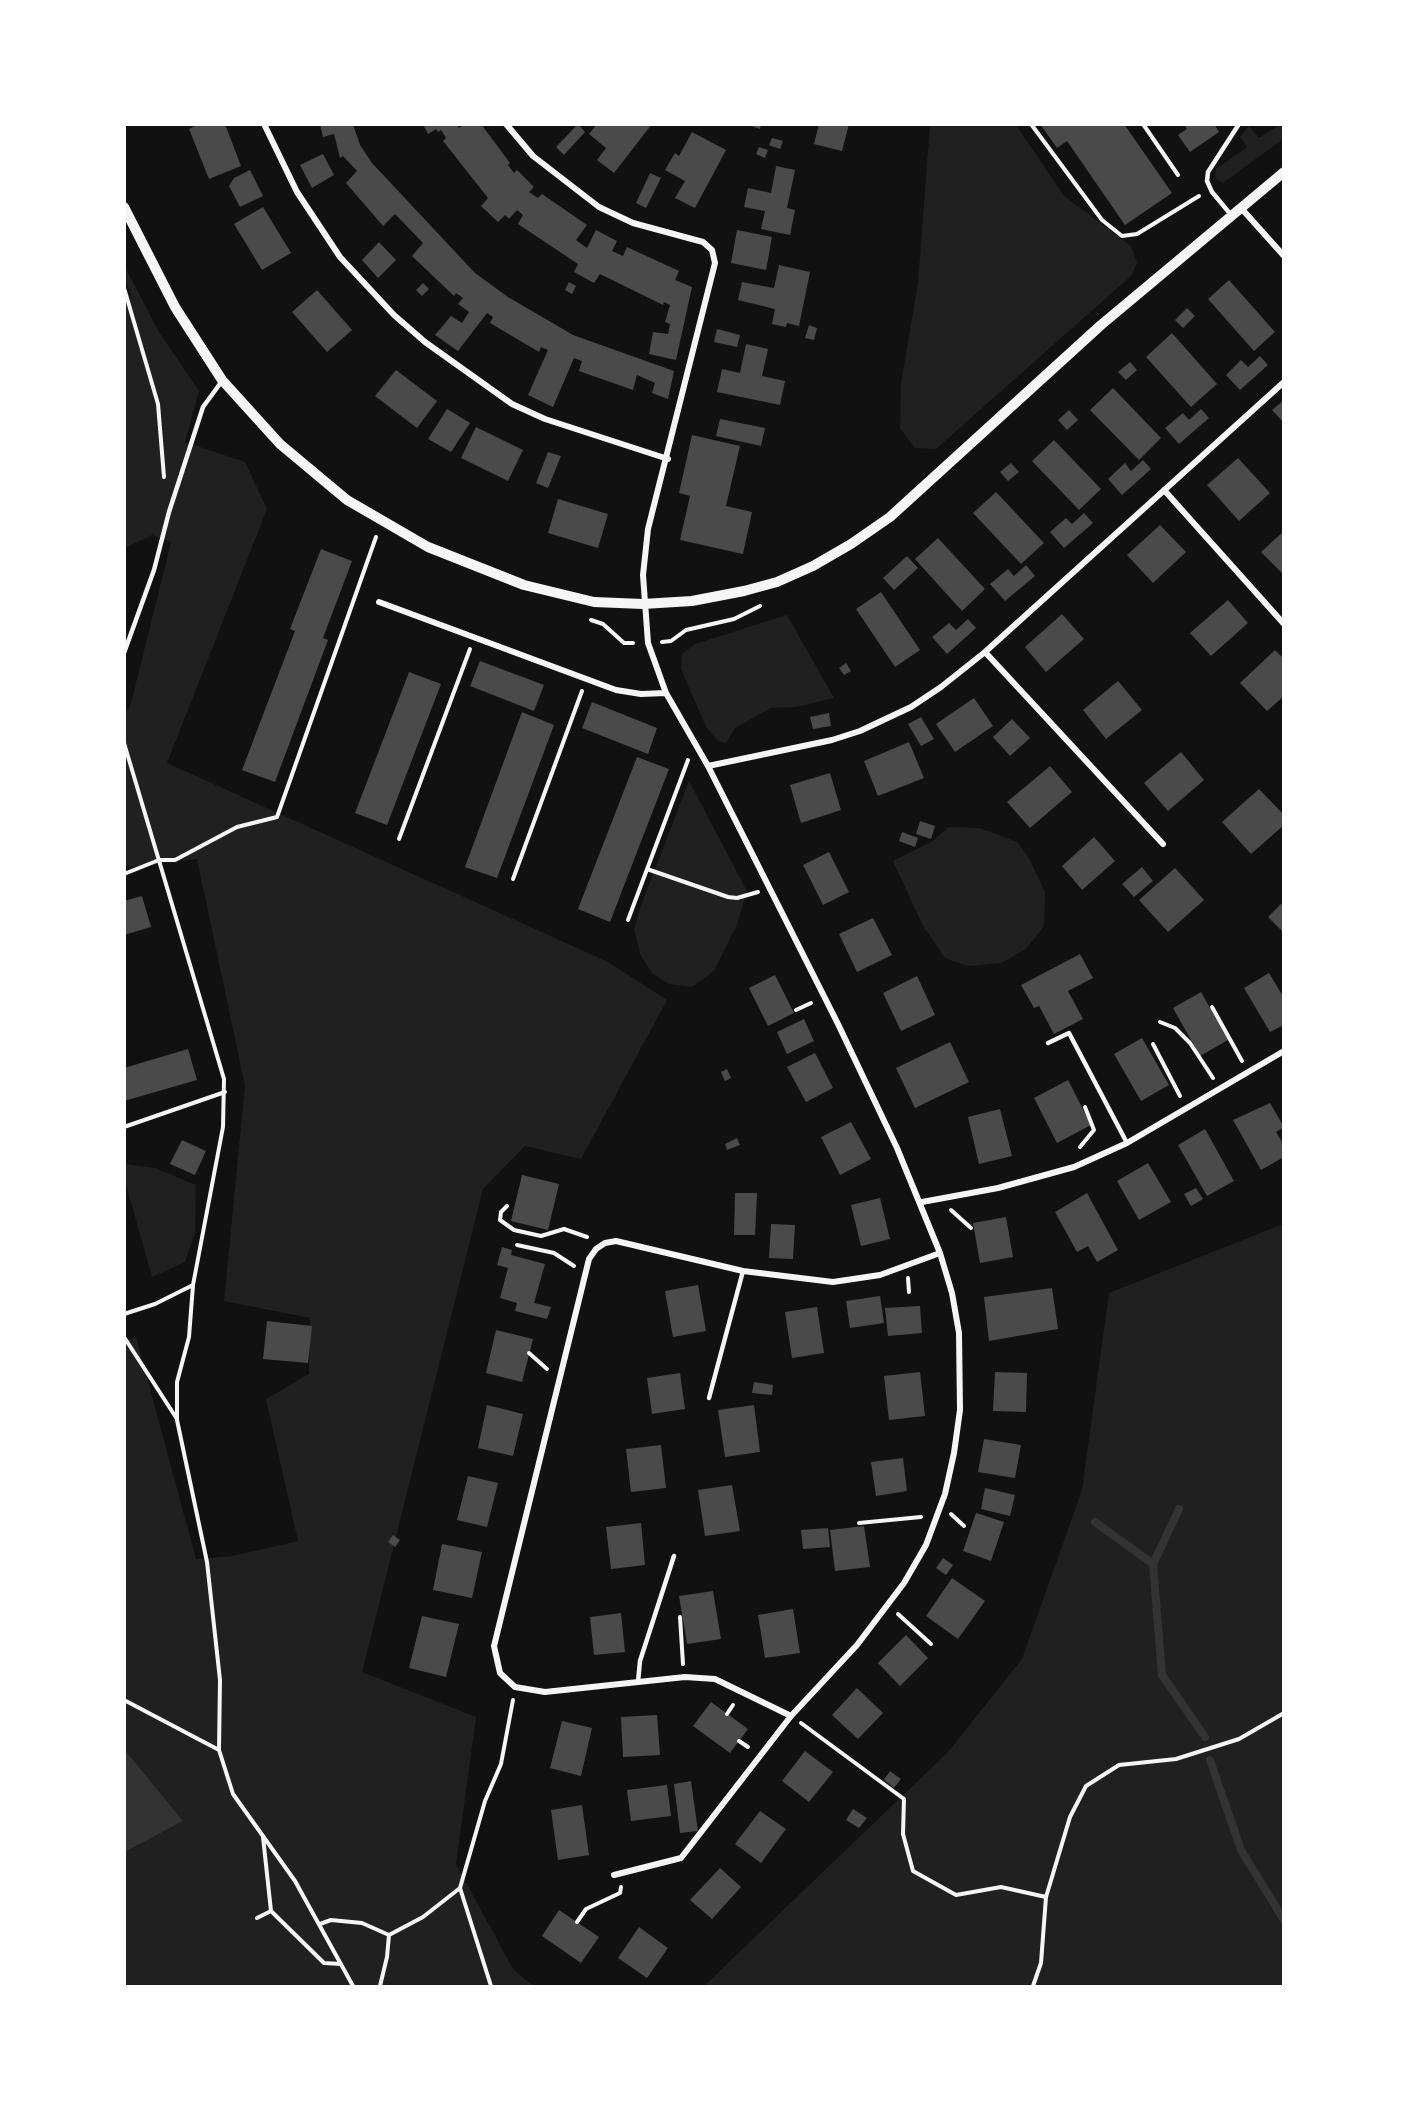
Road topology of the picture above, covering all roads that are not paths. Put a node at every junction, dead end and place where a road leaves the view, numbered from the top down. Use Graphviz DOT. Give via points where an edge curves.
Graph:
graph roads {
  1 [pos="264,124"];
  2 [pos="506,124"];
  3 [pos="1239,124"];
  4 [pos="1284,171"];
  5 [pos="124,207"];
  6 [pos="1241,208"];
  7 [pos="1232,216"];
  8 [pos="1284,256"];
  9 [pos="222,380"];
  10 [pos="1284,382"];
  11 [pos="668,459"];
  12 [pos="1164,490"];
  13 [pos="379,602"];
  14 [pos="643,604"];
  15 [pos="1284,624"];
  16 [pos="985,652"];
  17 [pos="124,653"];
  18 [pos="666,693"];
  19 [pos="708,766"];
  20 [pos="1163,844"];
  21 [pos="1048,1043"];
  22 [pos="1284,1052"];
  23 [pos="1127,1143"];
  24 [pos="922,1202"];
  25 [pos="940,1253"];
  26 [pos="743,1271"];
  27 [pos="709,1398"];
  28 [pos="674,1556"];
  29 [pos="638,1682"];
  30 [pos="791,1716"];
  31 [pos="614,1875"];
  1 -- 11 [label="street" via="297,192 340,257 425,342 512,404"];
  2 -- 11 [label="street" via="533,156 599,207 633,223 703,242 711,250 715,263"];
  3 -- 7 [label="lane" via="1208,172 1210,189"];
  4 -- 6 [label="street"];
  5 -- 9 [label="street" via="175,307"];
  6 -- 7 [label="street"];
  6 -- 8 [label="street"];
  7 -- 14 [label="street" via="1110,318 890,517 851,544 777,582 722,597"];
  9 -- 14 [label="street" via="265,430 310,472 411,539 461,562 555,594 594,602"];
  9 -- 17 [label="lane" via="203,407"];
  10 -- 12 [label="street"];
  11 -- 14 [label="street" via="648,529"];
  12 -- 15 [label="street"];
  12 -- 16 [label="street"];
  13 -- 18 [label="street" via="616,690"];
  14 -- 18 [label="street" via="648,643"];
  16 -- 19 [label="street" via="911,707 860,731"];
  16 -- 20 [label="street"];
  18 -- 19 [label="street"];
  19 -- 24 [label="street" via="866,1079"];
  21 -- 23 [label="lane" via="1069,1033"];
  22 -- 23 [label="street"];
  23 -- 24 [label="street" via="1081,1164 1028,1181"];
  24 -- 25 [label="street"];
  25 -- 26 [label="street" via="880,1275 833,1282"];
  25 -- 30 [label="street" via="952,1293 961,1371 954,1453 937,1516 926,1545 888,1605"];
  26 -- 27 [label="lane"];
  26 -- 29 [label="street" via="616,1241 605,1243 589,1259 494,1646 500,1673 515,1687 545,1692"];
  28 -- 29 [label="lane" via="640,1661"];
  29 -- 30 [label="street" via="685,1677 721,1680"];
  30 -- 31 [label="street" via="681,1858"];
}
